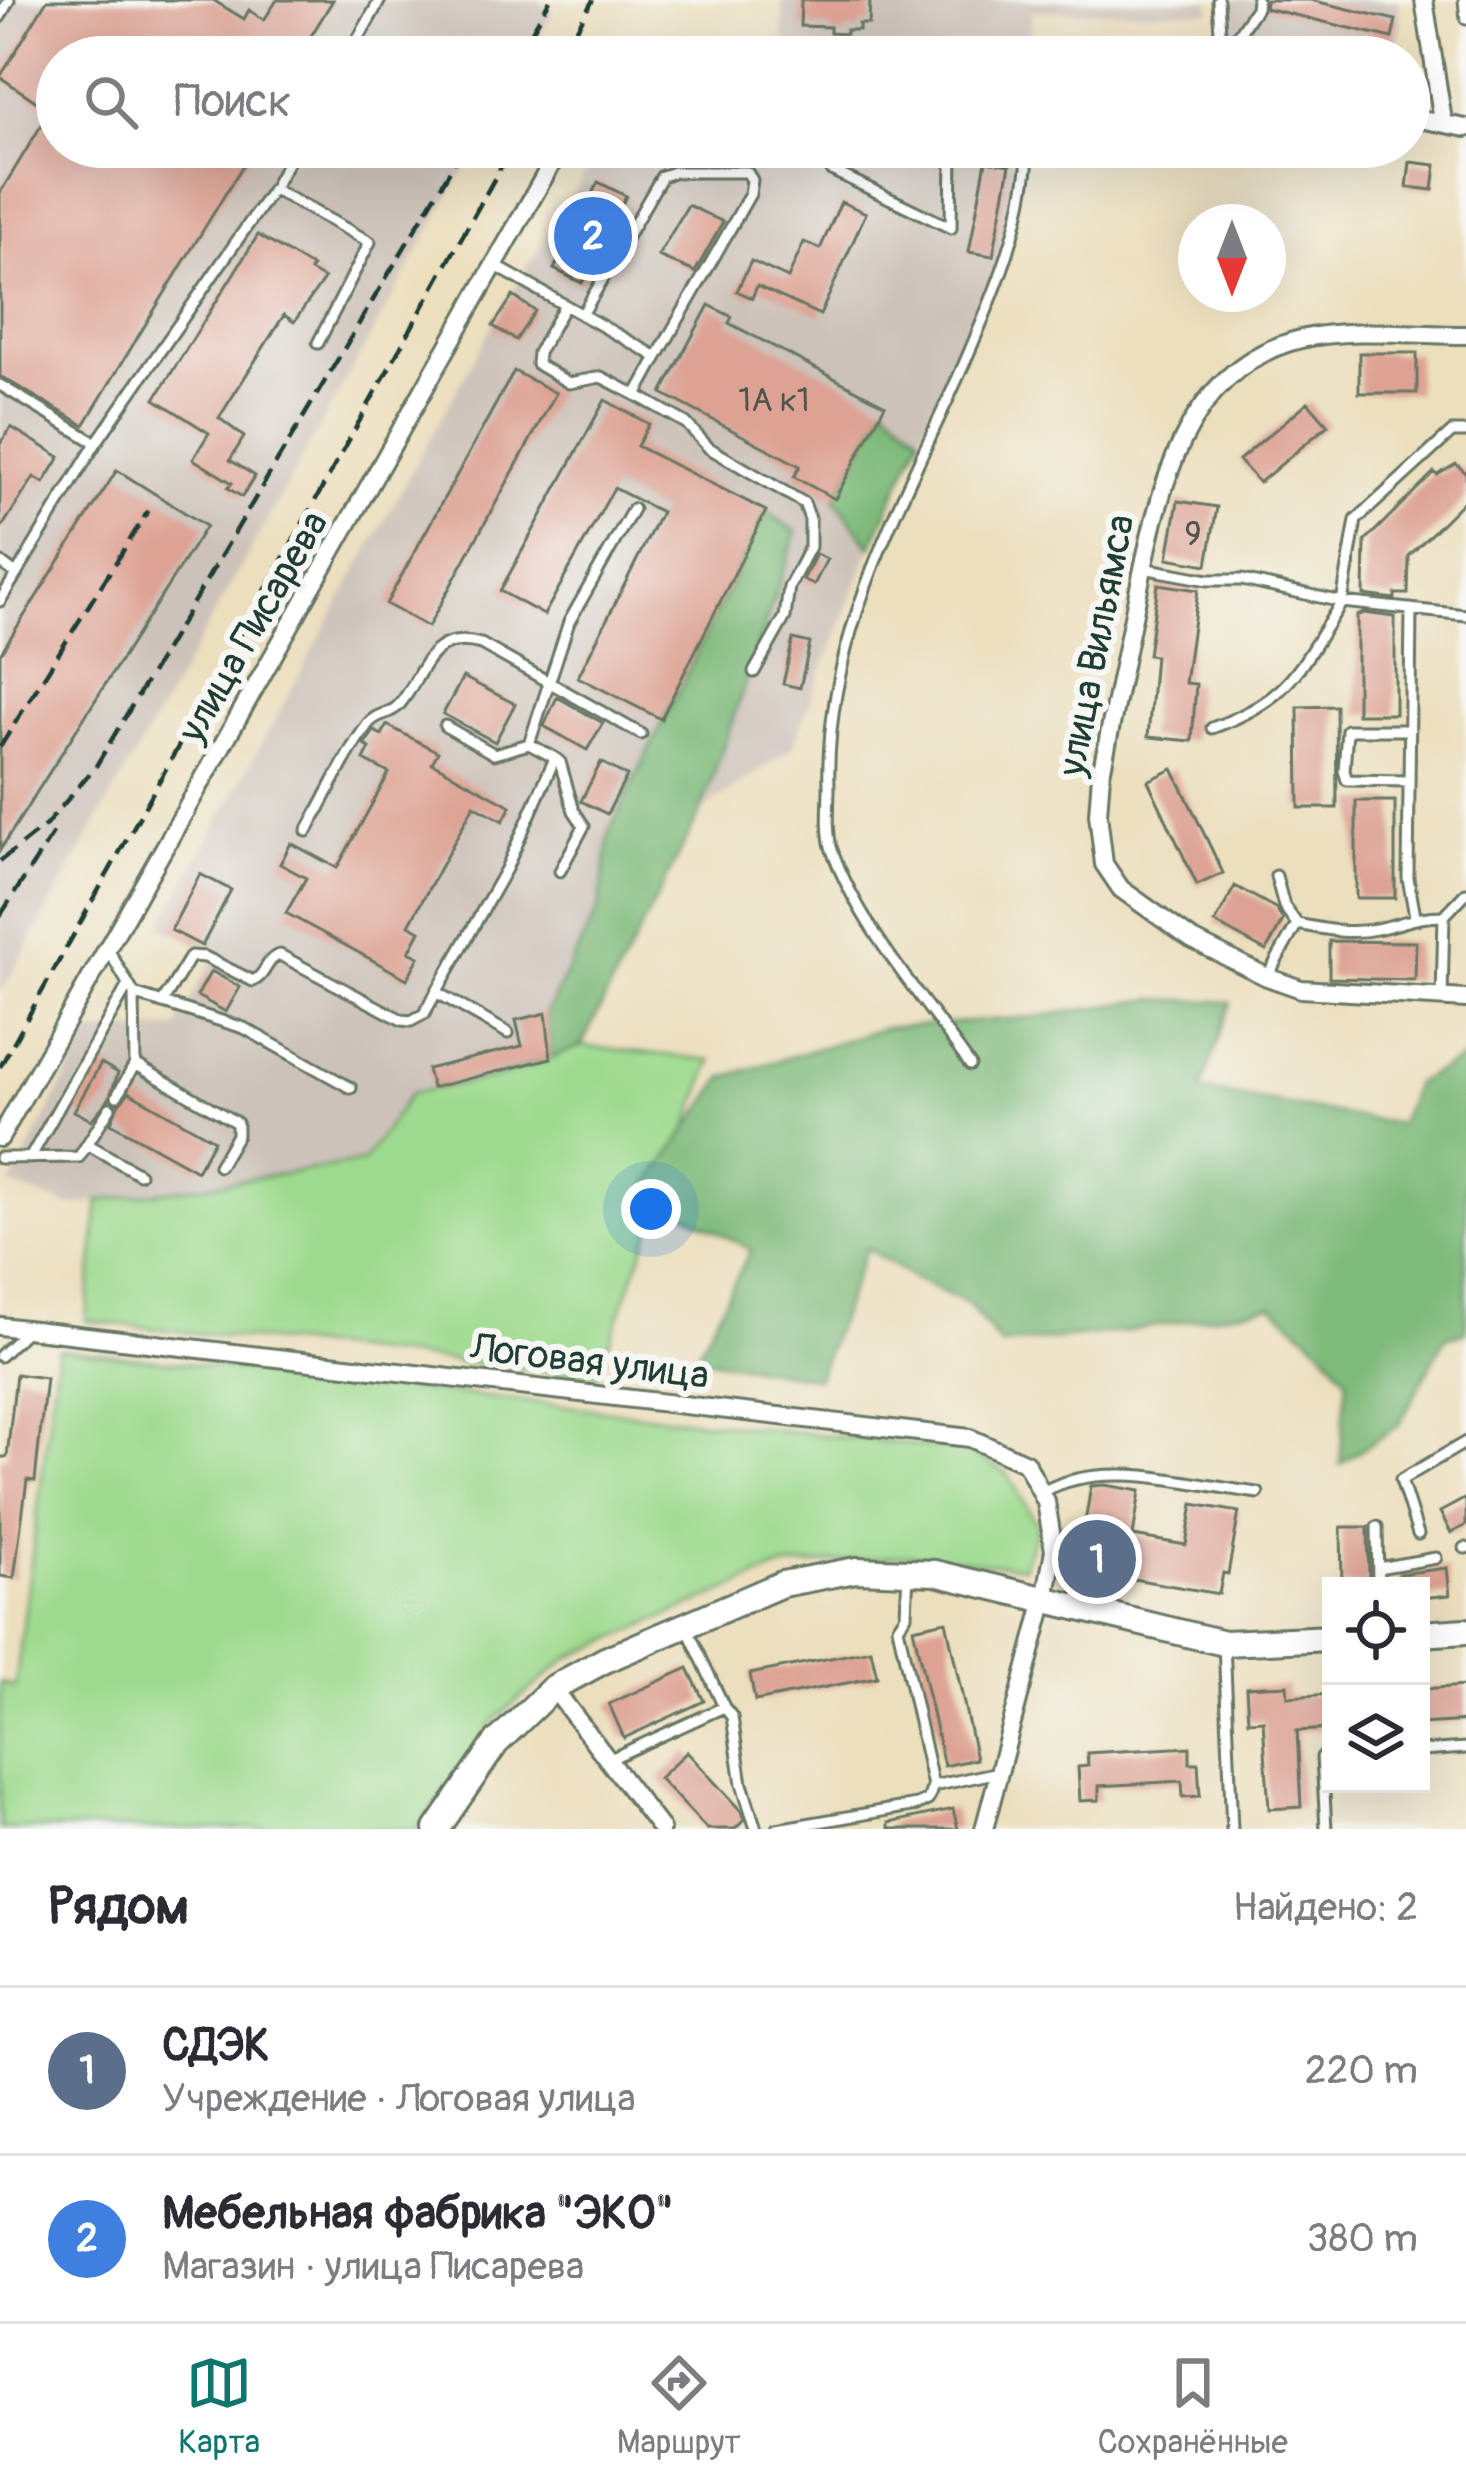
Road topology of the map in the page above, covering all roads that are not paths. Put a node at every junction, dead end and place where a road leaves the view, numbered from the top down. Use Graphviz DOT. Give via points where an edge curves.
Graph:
graph roads {
  1 [pos="9,0"];
  2 [pos="380,0"];
  3 [pos="1218,0"];
  4 [pos="1257,0"];
  5 [pos="1424,0"];
  6 [pos="1464,0"];
  7 [pos="0,17"];
  8 [pos="1466,19"];
  9 [pos="359,36"];
  10 [pos="1219,36"];
  11 [pos="1237,36"];
  12 [pos="1430,36"];
  13 [pos="1430,38"];
  14 [pos="1430,119"];
  15 [pos="1443,121"];
  16 [pos="1466,128"];
  17 [pos="284,168"];
  18 [pos="549,168"];
  19 [pos="831,168"];
  20 [pos="952,168"];
  21 [pos="1028,168"];
  22 [pos="273,189"];
  23 [pos="494,265"];
  24 [pos="565,305"];
  25 [pos="583,315"];
  26 [pos="1466,334"];
  27 [pos="318,343"];
  28 [pos="657,357"];
  29 [pos="0,385"];
  30 [pos="636,394"];
  31 [pos="1466,432"];
  32 [pos="96,443"];
  33 [pos="633,508"];
  34 [pos="0,562"];
  35 [pos="1143,568"];
  36 [pos="16,574"];
  37 [pos="0,601"];
  38 [pos="1342,602"];
  39 [pos="1411,608"];
  40 [pos="1466,614"];
  41 [pos="754,672"];
  42 [pos="548,682"];
  43 [pos="446,726"];
  44 [pos="1212,728"];
  45 [pos="1410,730"];
  46 [pos="641,734"];
  47 [pos="529,744"];
  48 [pos="554,758"];
  49 [pos="1409,782"];
  50 [pos="307,831"];
  51 [pos="560,871"];
  52 [pos="1276,876"];
  53 [pos="1466,892"];
  54 [pos="1415,916"];
  55 [pos="1444,916"];
  56 [pos="1297,924"];
  57 [pos="107,949"];
  58 [pos="1267,977"];
  59 [pos="131,990"];
  60 [pos="436,992"];
  61 [pos="1442,998"];
  62 [pos="1466,999"];
  63 [pos="162,1003"];
  64 [pos="508,1033"];
  65 [pos="135,1064"];
  66 [pos="970,1064"];
  67 [pos="352,1088"];
  68 [pos="117,1096"];
  69 [pos="110,1108"];
  70 [pos="0,1138"];
  71 [pos="89,1145"];
  72 [pos="0,1158"];
  73 [pos="30,1158"];
  74 [pos="219,1166"];
  75 [pos="139,1174"];
  76 [pos="0,1326"];
  77 [pos="29,1328"];
  78 [pos="0,1356"];
  79 [pos="1466,1442"];
  80 [pos="1041,1493"];
  81 [pos="1258,1493"];
  82 [pos="1377,1526"];
  83 [pos="1418,1534"];
  84 [pos="1436,1558"];
  85 [pos="1378,1568"];
  86 [pos="908,1572"];
  87 [pos="1378,1577"];
  88 [pos="1045,1600"];
  89 [pos="686,1625"];
  90 [pos="1466,1631"];
  91 [pos="1430,1633"];
  92 [pos="1322,1638"];
  93 [pos="1224,1643"];
  94 [pos="553,1688"];
  95 [pos="724,1707"];
  96 [pos="1466,1748"];
  97 [pos="1430,1750"];
  98 [pos="606,1761"];
  99 [pos="999,1772"];
  100 [pos="933,1786"];
  101 [pos="1324,1793"];
  102 [pos="437,1829"];
  103 [pos="661,1829"];
  104 [pos="756,1829"];
  105 [pos="777,1829"];
  106 [pos="984,1829"];
  107 [pos="1232,1829"];
  108 [pos="1326,1829"];
  1 -- 7 [label="lane"];
  2 -- 9 [label="lane"];
  3 -- 10 [label="lane"];
  4 -- 11 [label="lane"];
  5 -- 12 [label="street"];
  6 -- 8 [label="lane"];
  13 -- 15 [label="street"];
  14 -- 15 [label="street"];
  15 -- 16 [label="street"];
  17 -- 22 [label="lane"];
  18 -- 23 [label="street, улица Писарева"];
  19 -- 20 [label="lane" via="951,228"];
  21 -- 66 [label="lane" via="1026,198 992,301 871,573 838,675 828,755 831,846 868,920"];
  22 -- 27 [label="lane" via="370,242"];
  22 -- 32 [label="lane"];
  23 -- 24 [label="lane"];
  23 -- 57 [label="street, улица Писарева"];
  24 -- 25 [label="lane"];
  24 -- 30 [label="lane" via="537,364 569,382 601,376"];
  25 -- 28 [label="lane"];
  25 -- 28 [label="lane" via="662,176 747,172 750,194"];
  26 -- 35 [label="street, улица Вильямса" via="1301,339 1232,373 1175,451"];
  28 -- 30 [label="lane"];
  29 -- 32 [label="lane"];
  30 -- 41 [label="lane" via="809,510 810,547"];
  31 -- 38 [label="lane" via="1452,432 1356,520"];
  32 -- 36 [label="lane"];
  33 -- 42 [label="lane" via="569,622"];
  34 -- 36 [label="lane"];
  35 -- 38 [label="lane"];
  35 -- 58 [label="street, улица Вильямса" via="1101,774 1104,863 1142,907"];
  36 -- 37 [label="lane"];
  38 -- 39 [label="lane"];
  38 -- 44 [label="lane" via="1277,696"];
  39 -- 40 [label="lane"];
  39 -- 45 [label="lane"];
  42 -- 46 [label="lane"];
  42 -- 47 [label="lane"];
  42 -- 50 [label="lane" via="475,641 431,652 396,709 368,722"];
  43 -- 47 [label="lane" via="494,754"];
  45 -- 49 [label="lane"];
  45 -- 49 [label="lane" via="1348,730 1344,771 1347,780"];
  47 -- 48 [label="lane"];
  48 -- 51 [label="lane" via="584,826"];
  48 -- 60 [label="lane" via="506,869"];
  49 -- 54 [label="lane"];
  52 -- 56 [label="lane"];
  53 -- 55 [label="lane"];
  54 -- 55 [label="lane"];
  54 -- 56 [label="lane" via="1340,932"];
  55 -- 61 [label="lane"];
  56 -- 58 [label="lane"];
  57 -- 59 [label="lane"];
  57 -- 70 [label="street, улица Писарева"];
  58 -- 61 [label="street, улица Вильямса" via="1301,989"];
  59 -- 63 [label="lane"];
  59 -- 65 [label="lane"];
  59 -- 73 [label="lane"];
  60 -- 63 [label="lane" via="411,1022 288,956 275,956 253,981 196,955"];
  60 -- 64 [label="lane"];
  61 -- 62 [label="street, улица Вильямса"];
  63 -- 67 [label="lane" via="244,1028"];
  65 -- 68 [label="lane"];
  65 -- 74 [label="lane" via="237,1123"];
  69 -- 71 [label="lane"];
  71 -- 73 [label="lane" via="79,1157"];
  71 -- 75 [label="lane"];
  72 -- 73 [label="lane"];
  76 -- 77 [label="street, Логовая улица"];
  77 -- 78 [label="lane"];
  77 -- 80 [label="street, Логовая улица" via="970,1438 1026,1463"];
  79 -- 83 [label="lane" via="1400,1480"];
  80 -- 81 [label="lane" via="1101,1473"];
  80 -- 88 [label="street" via="1054,1550"];
  82 -- 85 [label="lane"];
  84 -- 85 [label="lane"];
  85 -- 87 [label="lane"];
  86 -- 88 [label="street"];
  86 -- 89 [label="street" via="856,1570 782,1584"];
  86 -- 100 [label="lane" via="898,1627"];
  88 -- 93 [label="street"];
  88 -- 99 [label="street"];
  89 -- 94 [label="street"];
  89 -- 95 [label="lane"];
  90 -- 91 [label="street"];
  92 -- 93 [label="street"];
  93 -- 107 [label="lane"];
  94 -- 98 [label="street"];
  94 -- 102 [label="street" via="496,1743"];
  95 -- 98 [label="lane"];
  95 -- 104 [label="lane"];
  96 -- 97 [label="lane"];
  98 -- 103 [label="street"];
  99 -- 100 [label="lane"];
  99 -- 106 [label="street"];
  100 -- 105 [label="lane" via="917,1805"];
  101 -- 108 [label="lane"];
}
